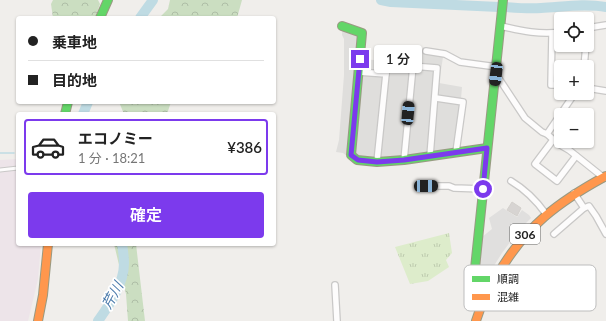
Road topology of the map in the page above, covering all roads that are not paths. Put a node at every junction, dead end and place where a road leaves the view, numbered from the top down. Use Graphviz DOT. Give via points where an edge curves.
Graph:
graph roads {
  1 [pos="108,0"];
  2 [pos="503,0"];
  3 [pos="101,16"];
  4 [pos="342,26"];
  5 [pos="501,26"];
  6 [pos="606,26"];
  7 [pos="594,27"];
  8 [pos="552,34"];
  9 [pos="426,51"];
  10 [pos="412,66"];
  11 [pos="496,71"];
  12 [pos="358,72"];
  13 [pos="386,74"];
  14 [pos="554,85"];
  15 [pos="594,89"];
  16 [pos="606,91"];
  17 [pos="436,98"];
  18 [pos="570,100"];
  19 [pos="547,134"];
  20 [pos="553,140"];
  21 [pos="487,148"];
  22 [pos="456,152"];
  23 [pos="430,156"];
  24 [pos="576,156"];
  25 [pos="404,160"];
  26 [pos="377,162"];
  27 [pos="16,168"];
  28 [pos="0,170"];
  29 [pos="605,178"];
  30 [pos="511,181"];
  31 [pos="426,186"];
  32 [pos="483,189"];
  33 [pos="574,193"];
  34 [pos="584,208"];
  35 [pos="546,214"];
  36 [pos="554,234"];
  37 [pos="606,234"];
  38 [pos="48,246"];
  39 [pos="475,265"];
  40 [pos="503,265"];
  41 [pos="335,285"];
  42 [pos="478,311"];
  43 [pos="38,321"];
  44 [pos="337,321"];
  45 [pos="476,321"];
  1 -- 3 [label="main road"];
  2 -- 5 [label="main road"];
  4 -- 12 [label="main road" via="362,33"];
  5 -- 8 [label="street"];
  5 -- 11 [label="main road"];
  6 -- 7 [label="street"];
  8 -- 14 [label="street" via="551,85"];
  9 -- 11 [label="street" via="445,54 460,62"];
  10 -- 13 [label="street" via="387,64"];
  10 -- 17 [label="street" via="437,68"];
  10 -- 25 [label="street"];
  11 -- 19 [label="street" via="525,118"];
  11 -- 21 [label="main road"];
  12 -- 13 [label="street"];
  12 -- 26 [label="main road" via="351,155 358,160"];
  13 -- 26 [label="street"];
  15 -- 16 [label="street"];
  17 -- 22 [label="street" via="462,102"];
  17 -- 23 [label="street"];
  18 -- 19 [label="street"];
  19 -- 20 [label="street"];
  20 -- 24 [label="street"];
  20 -- 24 [label="street" via="536,164 558,181"];
  21 -- 22 [label="main road"];
  21 -- 32 [label="main road"];
  22 -- 23 [label="main road"];
  23 -- 25 [label="main road"];
  24 -- 29 [label="street"];
  25 -- 26 [label="main road"];
  27 -- 28 [label="lane"];
  29 -- 33 [label="main road, 306"];
  30 -- 35 [label="street" via="524,188"];
  31 -- 32 [label="street"];
  32 -- 39 [label="main road"];
  33 -- 34 [label="street"];
  33 -- 35 [label="main road, 306"];
  34 -- 36 [label="street"];
  34 -- 37 [label="street" via="589,206"];
  35 -- 40 [label="main road, 306" via="530,228"];
  38 -- 43 [label="main road"];
  41 -- 44 [label="street"];
  42 -- 45 [label="main road, 306"];
}
